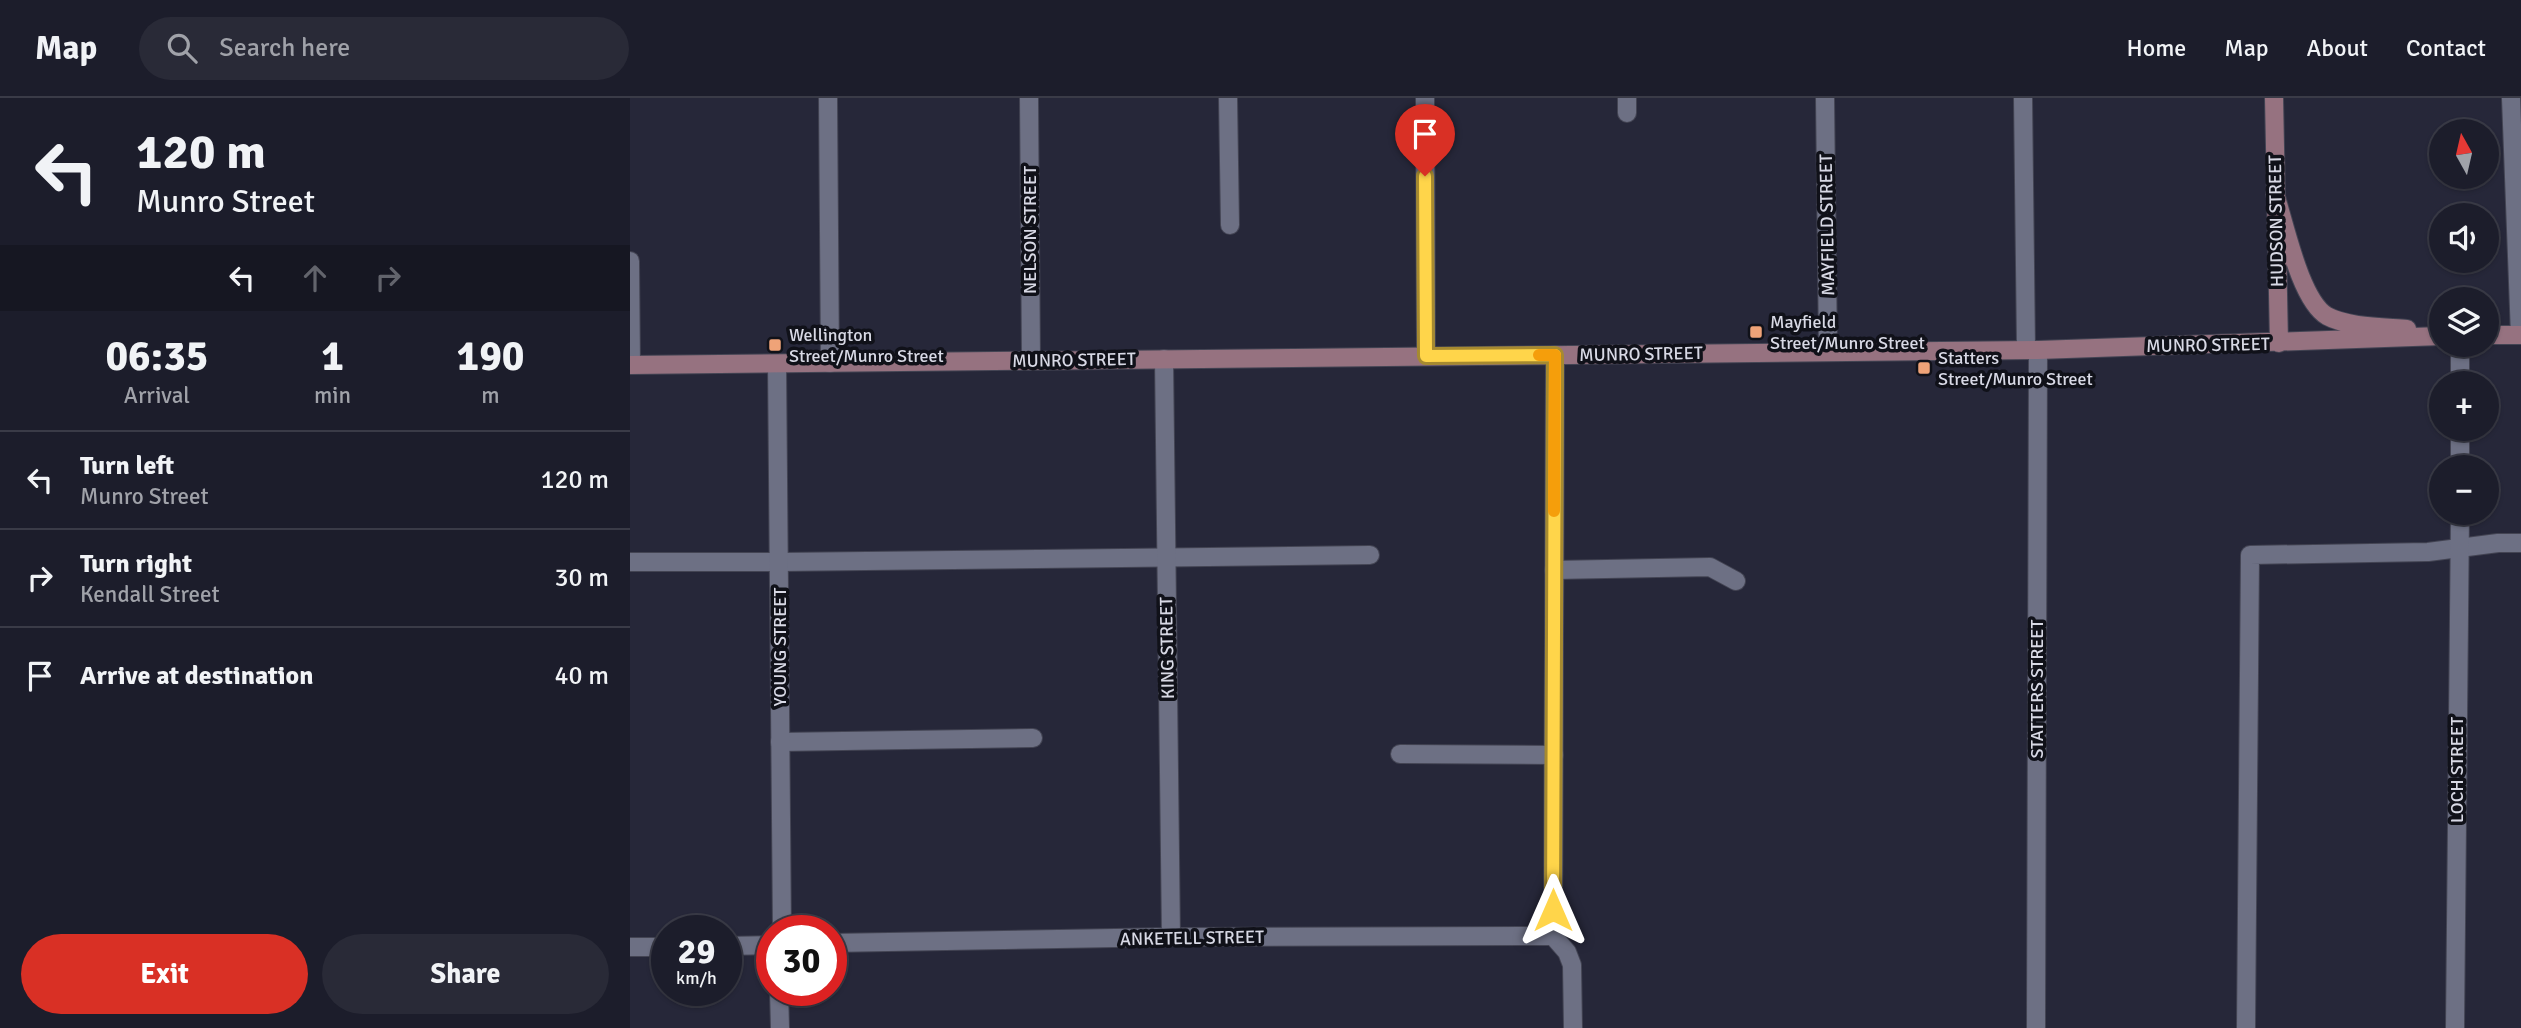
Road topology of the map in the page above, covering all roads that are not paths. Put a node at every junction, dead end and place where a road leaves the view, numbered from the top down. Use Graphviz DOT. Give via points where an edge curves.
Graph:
graph roads {
  1 [pos="828,98"];
  2 [pos="1029,98"];
  3 [pos="1228,98"];
  4 [pos="1425,98"];
  5 [pos="1825,98"];
  6 [pos="2023,98"];
  7 [pos="2274,98"];
  8 [pos="2511,98"];
  9 [pos="2275,194"];
  10 [pos="1230,225"];
  11 [pos="630,261"];
  12 [pos="2429,333"];
  13 [pos="2499,335"];
  14 [pos="2520,335"];
  15 [pos="2429,336"];
  16 [pos="2279,343"];
  17 [pos="2032,349"];
  18 [pos="1828,351"];
  19 [pos="1555,355"];
  20 [pos="1426,356"];
  21 [pos="1164,359"];
  22 [pos="1031,361"];
  23 [pos="830,363"];
  24 [pos="777,364"];
  25 [pos="631,365"];
  26 [pos="2460,525"];
  27 [pos="2521,543"];
  28 [pos="2459,548"];
  29 [pos="1370,555"];
  30 [pos="1166,558"];
  31 [pos="630,562"];
  32 [pos="780,562"];
  33 [pos="1554,570"];
  34 [pos="1736,581"];
  35 [pos="1033,738"];
  36 [pos="780,742"];
  37 [pos="1400,754"];
  38 [pos="1554,755"];
  39 [pos="782,915"];
  40 [pos="1553,936"];
  41 [pos="1171,937"];
  42 [pos="847,943"];
  43 [pos="630,947"];
  44 [pos="651,947"];
  45 [pos="779,1006"];
  46 [pos="780,1028"];
  47 [pos="1573,1028"];
  48 [pos="2036,1028"];
  49 [pos="2246,1028"];
  50 [pos="2455,1028"];
  1 -- 23 [label="street"];
  2 -- 22 [label="street, NELSON STREET"];
  3 -- 10 [label="street"];
  4 -- 20 [label="street"];
  5 -- 18 [label="street, MAYFIELD STREET"];
  6 -- 17 [label="street, STATTERS STREET"];
  7 -- 9 [label="street, HUDSON STREET"];
  8 -- 14 [label="street"];
  9 -- 12 [label="street" via="2314,305 2342,321"];
  9 -- 16 [label="street, HUDSON STREET"];
  11 -- 25 [label="street"];
  13 -- 14 [label="street"];
  15 -- 16 [label="street, MUNRO STREET"];
  16 -- 17 [label="street, MUNRO STREET"];
  17 -- 18 [label="street, MUNRO STREET"];
  17 -- 48 [label="street, STATTERS STREET"];
  18 -- 19 [label="street, MUNRO STREET"];
  19 -- 20 [label="street, MUNRO STREET"];
  19 -- 33 [label="street"];
  20 -- 21 [label="street, MUNRO STREET"];
  21 -- 22 [label="street, MUNRO STREET"];
  21 -- 30 [label="street, KING STREET"];
  22 -- 23 [label="street, MUNRO STREET"];
  23 -- 24 [label="street, MUNRO STREET"];
  24 -- 25 [label="street, MUNRO STREET"];
  24 -- 32 [label="street, YOUNG STREET"];
  26 -- 28 [label="street, LOCH STREET"];
  27 -- 28 [label="street"];
  28 -- 49 [label="street" via="2250,555"];
  28 -- 50 [label="street, LOCH STREET"];
  29 -- 30 [label="street"];
  30 -- 32 [label="street" via="972,568"];
  30 -- 41 [label="street, KING STREET"];
  31 -- 32 [label="street"];
  32 -- 36 [label="street, YOUNG STREET"];
  33 -- 34 [label="street" via="1710,567"];
  33 -- 38 [label="street"];
  35 -- 36 [label="street"];
  36 -- 39 [label="street, YOUNG STREET"];
  37 -- 38 [label="street"];
  38 -- 40 [label="street"];
  40 -- 41 [label="street, ANKETELL STREET"];
  40 -- 47 [label="street" via="1572,965"];
  41 -- 42 [label="street, ANKETELL STREET"];
  43 -- 44 [label="street"];
  45 -- 46 [label="street"];
}
